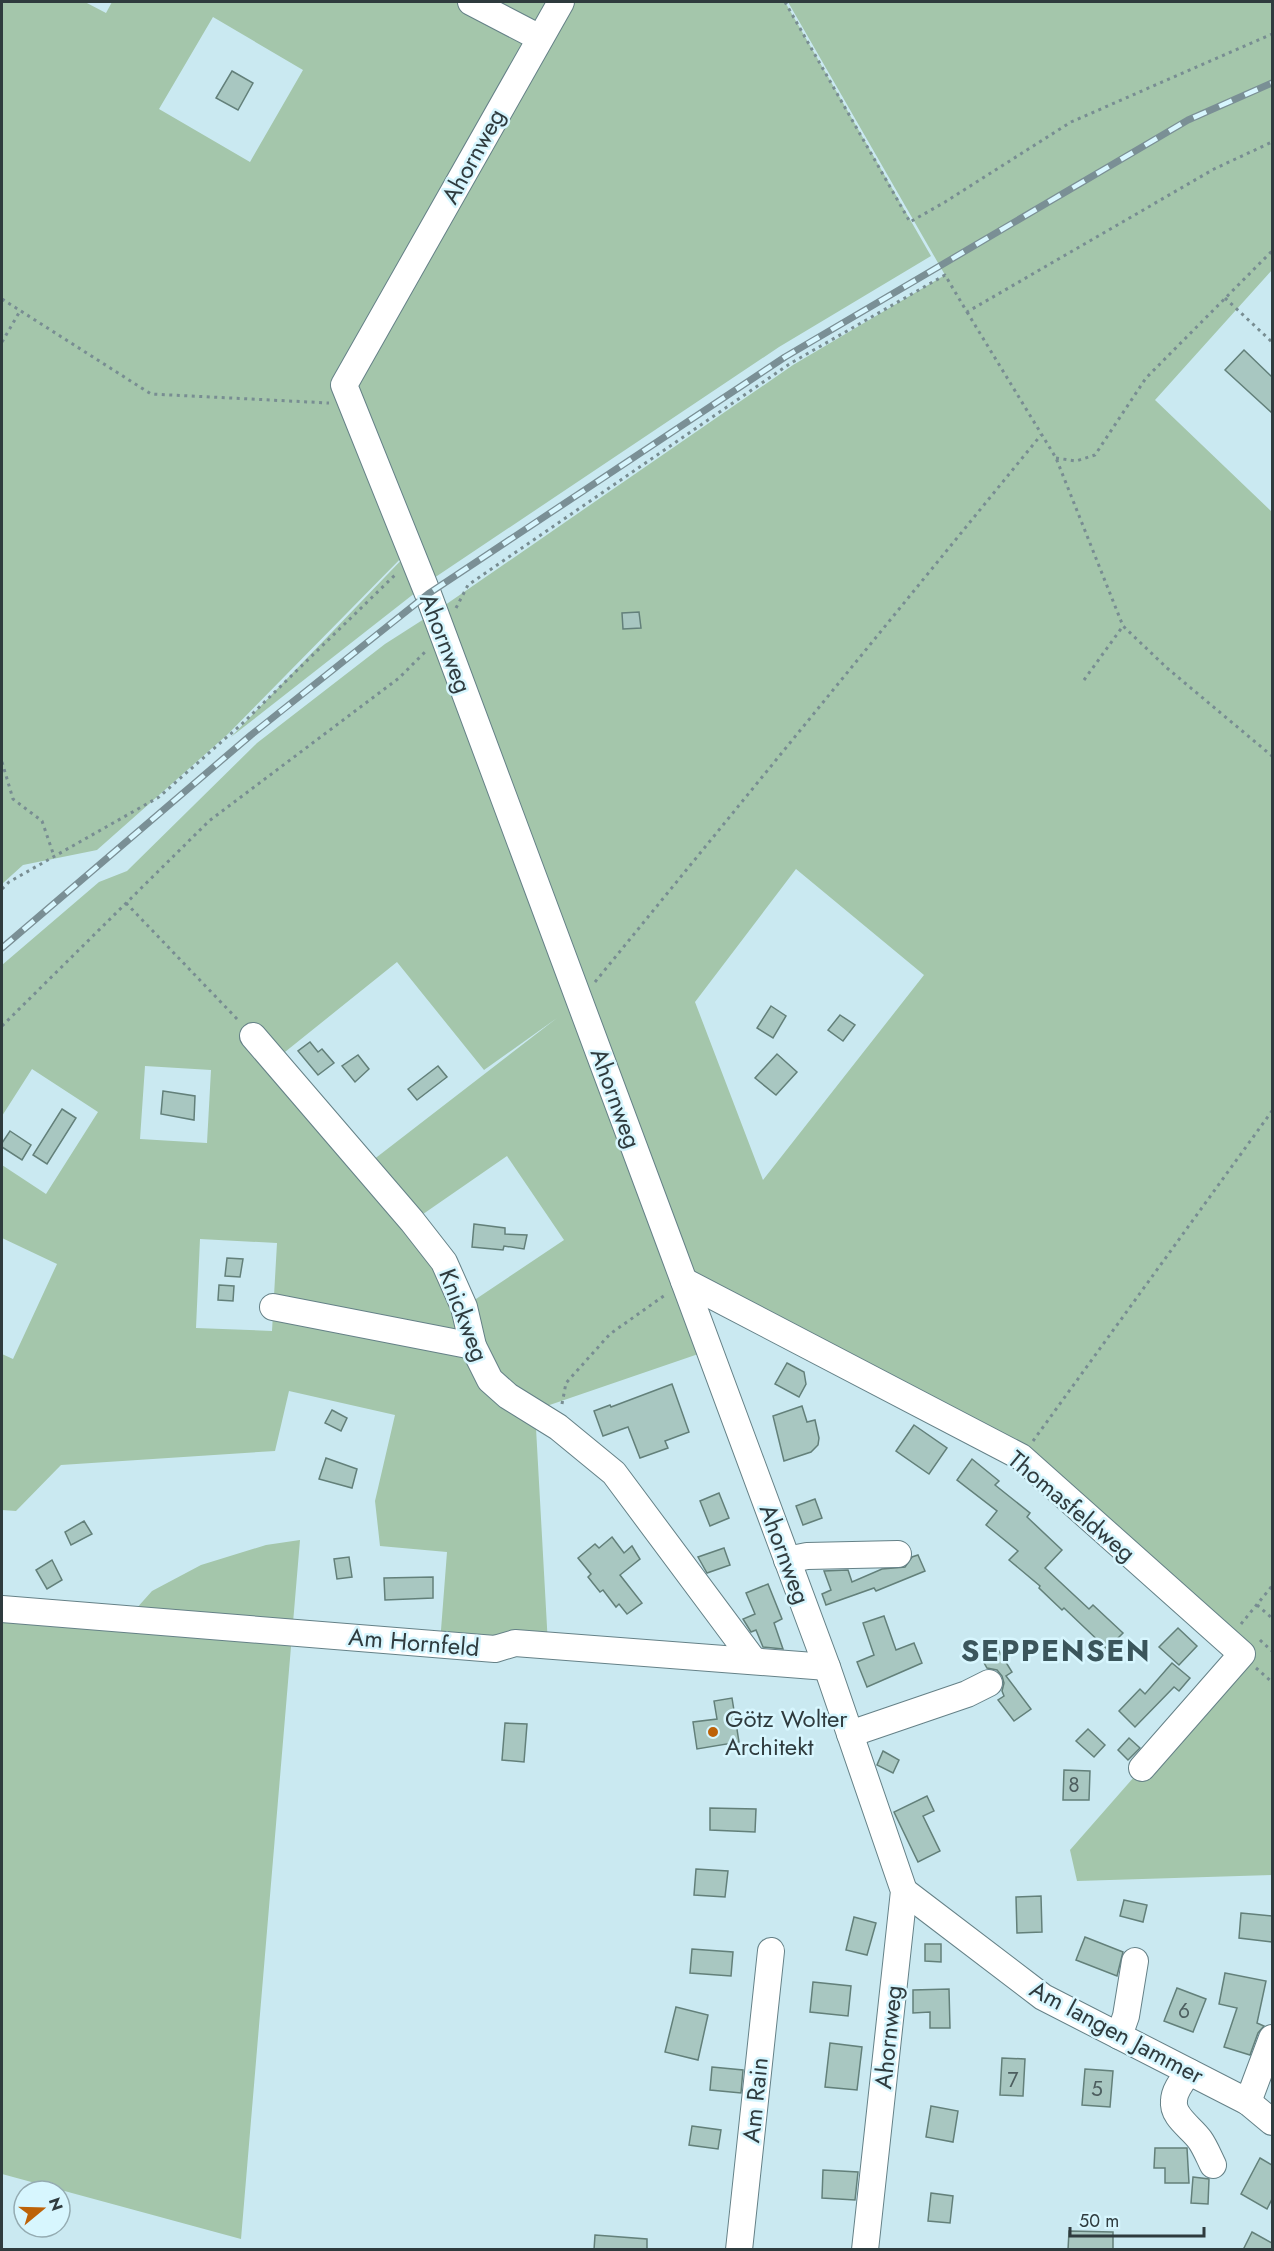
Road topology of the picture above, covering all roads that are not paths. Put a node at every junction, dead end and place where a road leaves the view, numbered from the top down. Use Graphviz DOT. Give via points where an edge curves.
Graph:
graph roads {
  1 [pos="471,2"];
  2 [pos="561,2"];
  3 [pos="540,38"];
  4 [pos="253,1036"];
  5 [pos="684,1281"];
  6 [pos="273,1307"];
  7 [pos="473,1346"];
  8 [pos="897,1554"];
  9 [pos="787,1560"];
  10 [pos="2,1609"];
  11 [pos="754,1661"];
  12 [pos="827,1667"];
  13 [pos="989,1683"];
  14 [pos="850,1734"];
  15 [pos="1142,1768"];
  16 [pos="904,1891"];
  17 [pos="771,1951"];
  18 [pos="1135,1961"];
  19 [pos="1119,2036"];
  20 [pos="1272,2038"];
  21 [pos="1189,2072"];
  22 [pos="1248,2102"];
  23 [pos="1272,2122"];
  24 [pos="1213,2165"];
  25 [pos="739,2250"];
  26 [pos="865,2250"];
  1 -- 3 [label="street"];
  2 -- 3 [label="street, Ahornweg"];
  3 -- 5 [label="street, Ahornweg" via="344,385 414,558 435,642 580,1001"];
  4 -- 7 [label="street, Knickweg" via="444,1262 464,1307"];
  5 -- 9 [label="street, Ahornweg"];
  5 -- 15 [label="street, Thomasfeldweg" via="1022,1457 1242,1654"];
  6 -- 7 [label="street"];
  7 -- 11 [label="street, Knickweg" via="490,1380 558,1427 614,1473"];
  8 -- 9 [label="street"];
  9 -- 12 [label="street, Ahornweg"];
  10 -- 11 [label="street, Am Hornfeld" via="495,1649 515,1643"];
  11 -- 12 [label="street, Am Hornfeld"];
  12 -- 14 [label="street, Ahornweg"];
  13 -- 14 [label="street"];
  14 -- 16 [label="street, Ahornweg"];
  16 -- 19 [label="street, Am langen Jammer" via="1043,1997"];
  16 -- 26 [label="street, Ahornweg"];
  17 -- 25 [label="street, Am Rain"];
  18 -- 19 [label="street"];
  19 -- 21 [label="street, Am langen Jammer"];
  20 -- 22 [label="street"];
  21 -- 22 [label="street, Am langen Jammer"];
  21 -- 24 [label="street" via="1177,2090 1174,2108 1200,2139"];
  22 -- 23 [label="street, Am langen Jammer"];
}
